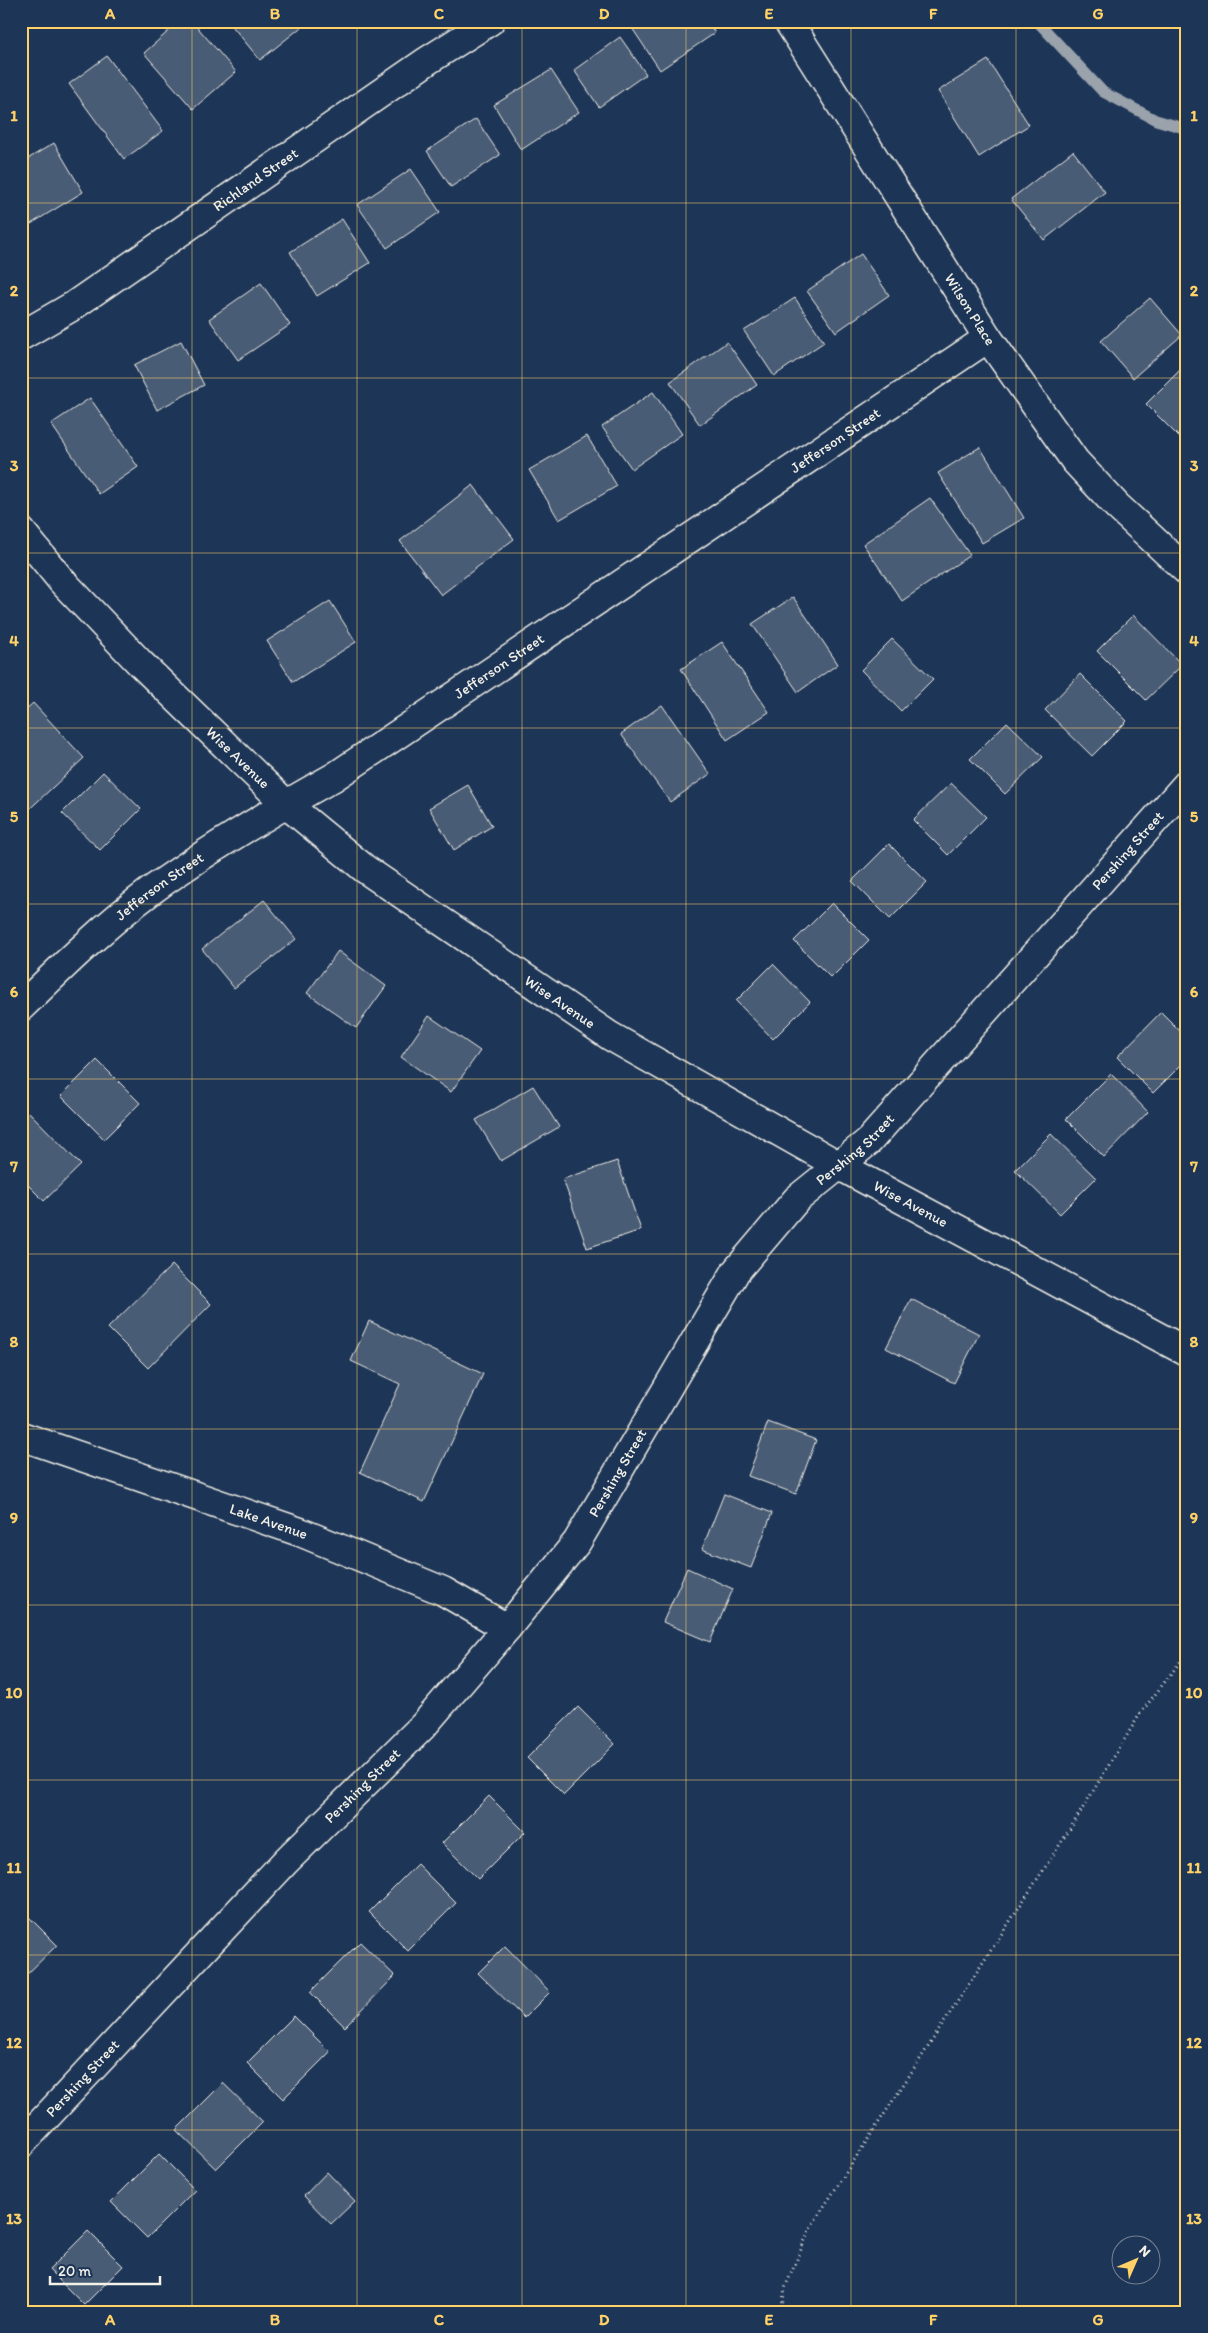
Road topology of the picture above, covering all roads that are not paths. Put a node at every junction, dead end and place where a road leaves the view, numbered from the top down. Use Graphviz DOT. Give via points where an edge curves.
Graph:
graph roads {
  1 [pos="490,21"];
  2 [pos="788,21"];
  3 [pos="21,336"];
  4 [pos="988,338"];
  5 [pos="21,531"];
  6 [pos="1187,571"];
  7 [pos="1187,784"];
  8 [pos="286,804"];
  9 [pos="21,1007"];
  10 [pos="838,1165"];
  11 [pos="1187,1352"];
  12 [pos="21,1436"];
  13 [pos="507,1628"];
  14 [pos="21,2144"];
  1 -- 3 [label="street, Richland Street" via="427,61 73,306"];
  2 -- 4 [label="street, Wilson Place"];
  4 -- 6 [label="street, Wilson Place" via="1076,461 1117,506"];
  4 -- 8 [label="street, Jefferson Street" via="334,777"];
  5 -- 8 [label="street, Wise Avenue" via="61,580 140,663"];
  7 -- 10 [label="street, Pershing Street" via="869,1141"];
  8 -- 9 [label="street, Jefferson Street" via="152,890 83,946"];
  8 -- 10 [label="street, Wise Avenue" via="365,869 610,1036"];
  10 -- 11 [label="street, Wise Avenue"];
  10 -- 13 [label="street, Pershing Street" via="797,1199 736,1271 577,1542"];
  12 -- 13 [label="street, Lake Avenue" via="300,1532 443,1591"];
  13 -- 14 [label="street, Pershing Street" via="424,1726 286,1861"];
}
